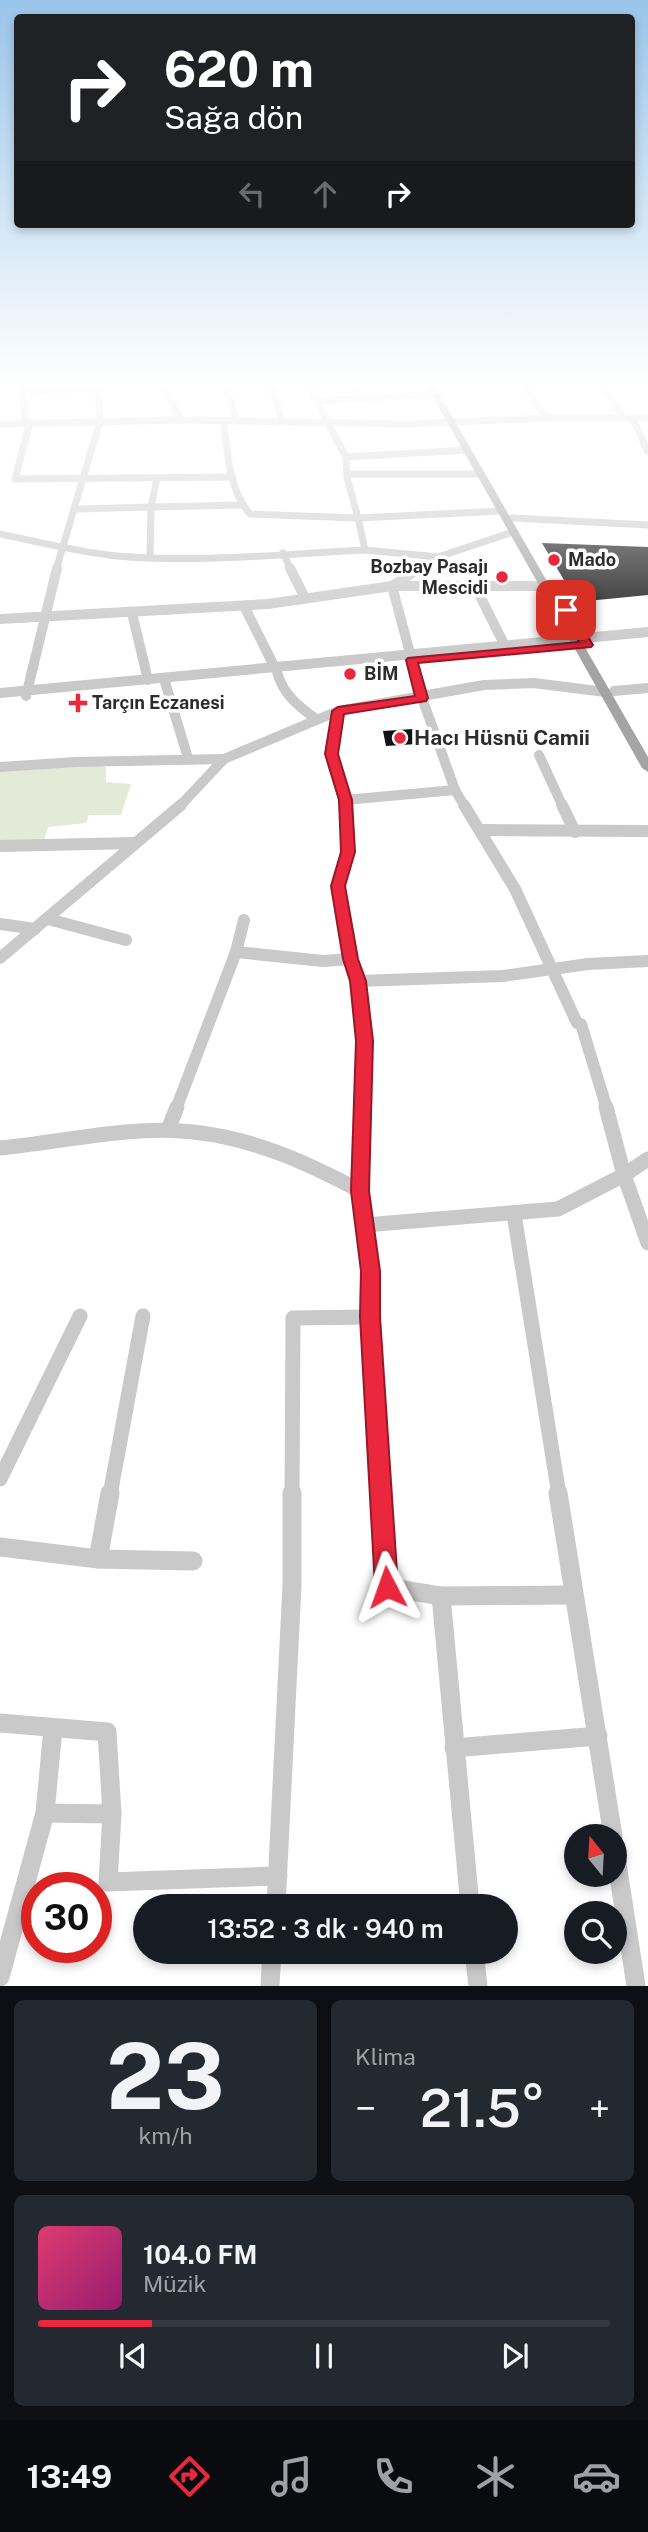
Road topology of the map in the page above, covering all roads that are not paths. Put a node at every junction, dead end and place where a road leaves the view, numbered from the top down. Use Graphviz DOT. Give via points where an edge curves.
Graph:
graph roads {
  1 [pos="16,476"];
  2 [pos="85,476"];
  3 [pos="347,476"];
  4 [pos="482,476"];
  5 [pos="487,476"];
  6 [pos="233,477"];
  7 [pos="157,478"];
  8 [pos="84,479"];
  9 [pos="241,505"];
  10 [pos="151,507"];
  11 [pos="78,509"];
  12 [pos="502,511"];
  13 [pos="358,518"];
  14 [pos="512,518"];
  15 [pos="648,526"];
  16 [pos="513,532"];
  17 [pos="0,534"];
  18 [pos="64,548"];
  19 [pos="365,550"];
  20 [pos="283,553"];
  21 [pos="150,557"];
  22 [pos="438,557"];
  23 [pos="392,586"];
  24 [pos="544,586"];
  25 [pos="476,588"];
  26 [pos="304,598"];
  27 [pos="244,606"];
  28 [pos="132,613"];
  29 [pos="48,618"];
  30 [pos="0,619"];
  31 [pos="648,632"];
  32 [pos="648,638"];
  33 [pos="581,642"];
  34 [pos="505,646"];
  35 [pos="411,658"];
  36 [pos="276,670"];
  37 [pos="148,680"];
  38 [pos="165,682"];
  39 [pos="648,688"];
  40 [pos="609,691"];
  41 [pos="31,693"];
  42 [pos="0,696"];
  43 [pos="422,698"];
  44 [pos="338,711"];
  45 [pos="316,719"];
  46 [pos="648,751"];
  47 [pos="539,755"];
  48 [pos="188,758"];
  49 [pos="225,759"];
  50 [pos="0,767"];
  51 [pos="648,768"];
  52 [pos="455,790"];
  53 [pos="345,800"];
  54 [pos="481,830"];
  55 [pos="648,831"];
  56 [pos="575,832"];
  57 [pos="135,843"];
  58 [pos="0,846"];
  59 [pos="48,919"];
  60 [pos="244,920"];
  61 [pos="0,924"];
  62 [pos="35,929"];
  63 [pos="126,940"];
  64 [pos="236,952"];
  65 [pos="0,958"];
  66 [pos="350,959"];
  67 [pos="648,961"];
  68 [pos="550,969"];
  69 [pos="358,981"];
  70 [pos="168,1130"];
  71 [pos="0,1148"];
  72 [pos="648,1159"];
  73 [pos="624,1175"];
  74 [pos="360,1191"];
  75 [pos="514,1214"];
  76 [pos="365,1225"];
  77 [pos="648,1242"];
  78 [pos="80,1316"];
  79 [pos="143,1316"];
  80 [pos="370,1317"];
  81 [pos="0,1479"];
  82 [pos="0,1548"];
  83 [pos="98,1559"];
  84 [pos="193,1561"];
  85 [pos="573,1594"];
  86 [pos="441,1596"];
  87 [pos="0,1723"];
  88 [pos="53,1728"];
  89 [pos="598,1736"];
  90 [pos="454,1748"];
  91 [pos="45,1814"];
  92 [pos="112,1814"];
  93 [pos="611,1824"];
  94 [pos="278,1876"];
  95 [pos="621,1887"];
  96 [pos="277,1894"];
  97 [pos="469,1894"];
  98 [pos="271,1964"];
  99 [pos="475,1964"];
  100 [pos="0,1977"];
  101 [pos="270,1986"];
  102 [pos="478,1986"];
  103 [pos="636,1986"];
  1 -- 8 [label="street"];
  2 -- 8 [label="street"];
  3 -- 13 [label="street"];
  4 -- 12 [label="main road"];
  5 -- 14 [label="main road"];
  6 -- 7 [label="street"];
  6 -- 9 [label="street"];
  7 -- 8 [label="street"];
  7 -- 10 [label="street"];
  8 -- 11 [label="street"];
  8 -- 18 [label="street"];
  9 -- 10 [label="street"];
  9 -- 13 [label="street" via="250,514"];
  10 -- 11 [label="street"];
  10 -- 21 [label="street"];
  11 -- 18 [label="street"];
  12 -- 13 [label="street"];
  12 -- 16 [label="main road"];
  13 -- 19 [label="street"];
  14 -- 15 [label="street"];
  14 -- 33 [label="main road"];
  16 -- 22 [label="street"];
  16 -- 24 [label="main road"];
  17 -- 18 [label="street"];
  18 -- 21 [label="street"];
  18 -- 29 [label="street"];
  19 -- 20 [label="street"];
  19 -- 22 [label="street"];
  20 -- 21 [label="street" via="216,559"];
  20 -- 26 [label="street"];
  22 -- 23 [label="street"];
  23 -- 25 [label="street"];
  23 -- 26 [label="street"];
  23 -- 35 [label="street"];
  24 -- 25 [label="street"];
  24 -- 33 [label="main road"];
  25 -- 34 [label="street"];
  26 -- 27 [label="street"];
  27 -- 28 [label="street"];
  27 -- 36 [label="street"];
  28 -- 29 [label="street"];
  28 -- 37 [label="street"];
  29 -- 30 [label="street"];
  29 -- 41 [label="street"];
  31 -- 33 [label="street"];
  32 -- 33 [label="street"];
  33 -- 34 [label="street"];
  33 -- 35 [label="street"];
  33 -- 40 [label="main road"];
  34 -- 35 [label="street"];
  35 -- 36 [label="street"];
  35 -- 43 [label="street"];
  36 -- 37 [label="street"];
  36 -- 38 [label="street"];
  36 -- 45 [label="street" via="282,689 294,704"];
  37 -- 41 [label="street"];
  38 -- 41 [label="street"];
  38 -- 48 [label="street"];
  39 -- 40 [label="street"];
  40 -- 43 [label="street" via="484,685"];
  40 -- 46 [label="main road"];
  40 -- 51 [label="main road"];
  41 -- 42 [label="street"];
  43 -- 44 [label="street"];
  43 -- 52 [label="street"];
  44 -- 45 [label="street"];
  44 -- 53 [label="street" via="331,754"];
  45 -- 49 [label="street"];
  47 -- 56 [label="street"];
  48 -- 49 [label="street"];
  48 -- 50 [label="street"];
  49 -- 57 [label="street" via="180,806"];
  52 -- 53 [label="street"];
  52 -- 54 [label="street"];
  53 -- 66 [label="street" via="348,852 338,886"];
  54 -- 56 [label="street"];
  54 -- 68 [label="street" via="515,889"];
  55 -- 56 [label="street"];
  57 -- 58 [label="street"];
  57 -- 59 [label="street"];
  59 -- 62 [label="street"];
  59 -- 63 [label="street"];
  60 -- 64 [label="street"];
  61 -- 62 [label="street"];
  62 -- 65 [label="street"];
  64 -- 66 [label="street" via="323,961"];
  64 -- 70 [label="street"];
  66 -- 69 [label="street"];
  67 -- 68 [label="street"];
  68 -- 69 [label="street" via="489,977"];
  68 -- 73 [label="street" via="581,1024"];
  69 -- 74 [label="street" via="364,1041"];
  70 -- 71 [label="street"];
  70 -- 74 [label="street" via="214,1134 301,1161"];
  72 -- 73 [label="street"];
  73 -- 75 [label="street" via="558,1209"];
  73 -- 77 [label="street"];
  74 -- 76 [label="street"];
  75 -- 76 [label="street"];
  75 -- 85 [label="street"];
  76 -- 80 [label="street"];
  78 -- 81 [label="street"];
  79 -- 83 [label="street"];
  80 -- 86 [label="street" via="387,1587"];
  80 -- 94 [label="street" via="293,1318 292,1585"];
  82 -- 83 [label="street"];
  83 -- 84 [label="street"];
  85 -- 86 [label="street"];
  85 -- 89 [label="street"];
  86 -- 90 [label="street"];
  87 -- 88 [label="street"];
  88 -- 91 [label="street"];
  88 -- 92 [label="street" via="107,1732"];
  89 -- 90 [label="street"];
  89 -- 93 [label="street"];
  90 -- 97 [label="street"];
  91 -- 92 [label="street"];
  91 -- 100 [label="street"];
  92 -- 94 [label="street" via="108,1882"];
  94 -- 96 [label="street"];
  95 -- 103 [label="street"];
  98 -- 101 [label="street"];
  99 -- 102 [label="street"];
}
